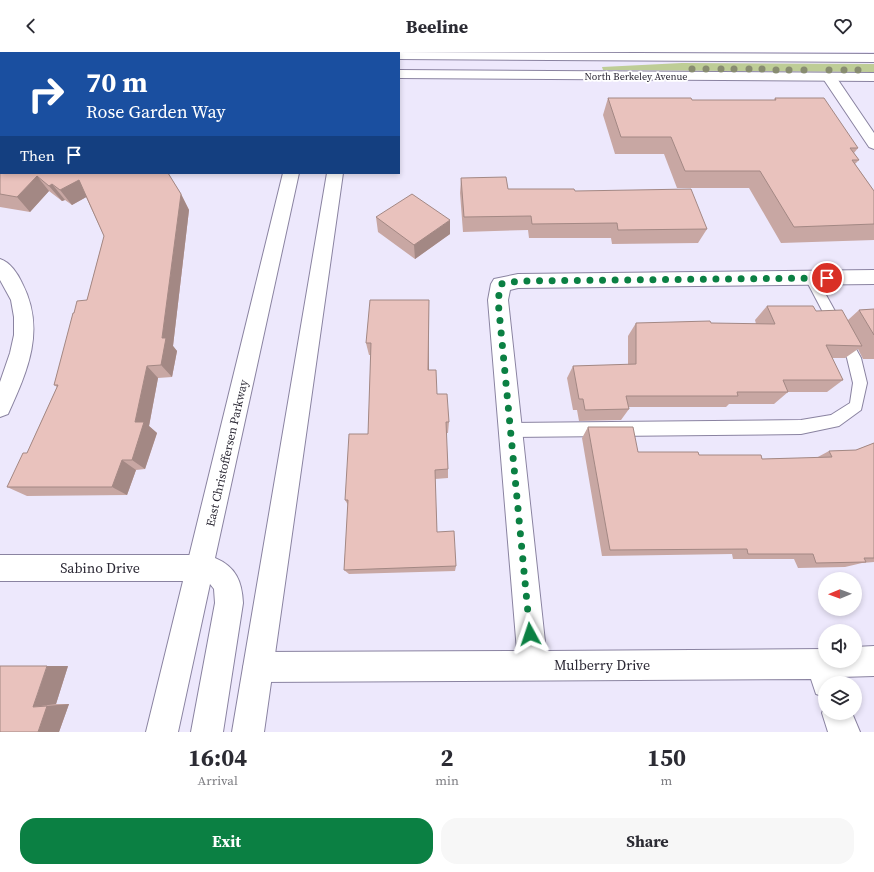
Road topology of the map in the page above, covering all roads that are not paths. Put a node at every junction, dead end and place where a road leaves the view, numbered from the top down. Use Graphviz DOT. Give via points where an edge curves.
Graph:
graph roads {
  1 [pos="400,55"];
  2 [pos="790,55"];
  3 [pos="874,58"];
  4 [pos="400,74"];
  5 [pos="829,77"];
  6 [pos="874,77"];
  7 [pos="874,144"];
  8 [pos="291,174"];
  9 [pos="335,174"];
  10 [pos="0,266"];
  11 [pos="874,277"];
  12 [pos="811,278"];
  13 [pos="0,407"];
  14 [pos="510,430"];
  15 [pos="0,568"];
  16 [pos="200,568"];
  17 [pos="874,661"];
  18 [pos="533,665"];
  19 [pos="258,667"];
  20 [pos="823,674"];
  21 [pos="840,720"];
  22 [pos="162,732"];
  23 [pos="207,732"];
  24 [pos="248,732"];
  25 [pos="844,732"];
  1 -- 2 [label="street, North Berkeley Avenue"];
  2 -- 3 [label="street, North Berkeley Avenue"];
  4 -- 5 [label="street, North Berkeley Avenue"];
  5 -- 6 [label="street, North Berkeley Avenue"];
  5 -- 7 [label="street"];
  8 -- 16 [label="street, East Christoffersen Parkway"];
  9 -- 19 [label="street"];
  10 -- 13 [label="street" via="15,285 24,312 24,327 18,362"];
  11 -- 12 [label="street"];
  12 -- 14 [label="street" via="518,281 501,284 498,300"];
  12 -- 14 [label="lane" via="854,358 860,383 856,406 834,421 801,427"];
  14 -- 18 [label="street"];
  15 -- 16 [label="street, Sabino Drive"];
  16 -- 22 [label="street, East Christoffersen Parkway"];
  16 -- 23 [label="street, Sabino Drive" via="218,573 227,585 229,594"];
  17 -- 20 [label="street, Mulberry Drive"];
  18 -- 19 [label="street, Mulberry Drive"];
  18 -- 20 [label="street, Mulberry Drive"];
  19 -- 24 [label="street"];
  21 -- 25 [label="street"];
}
